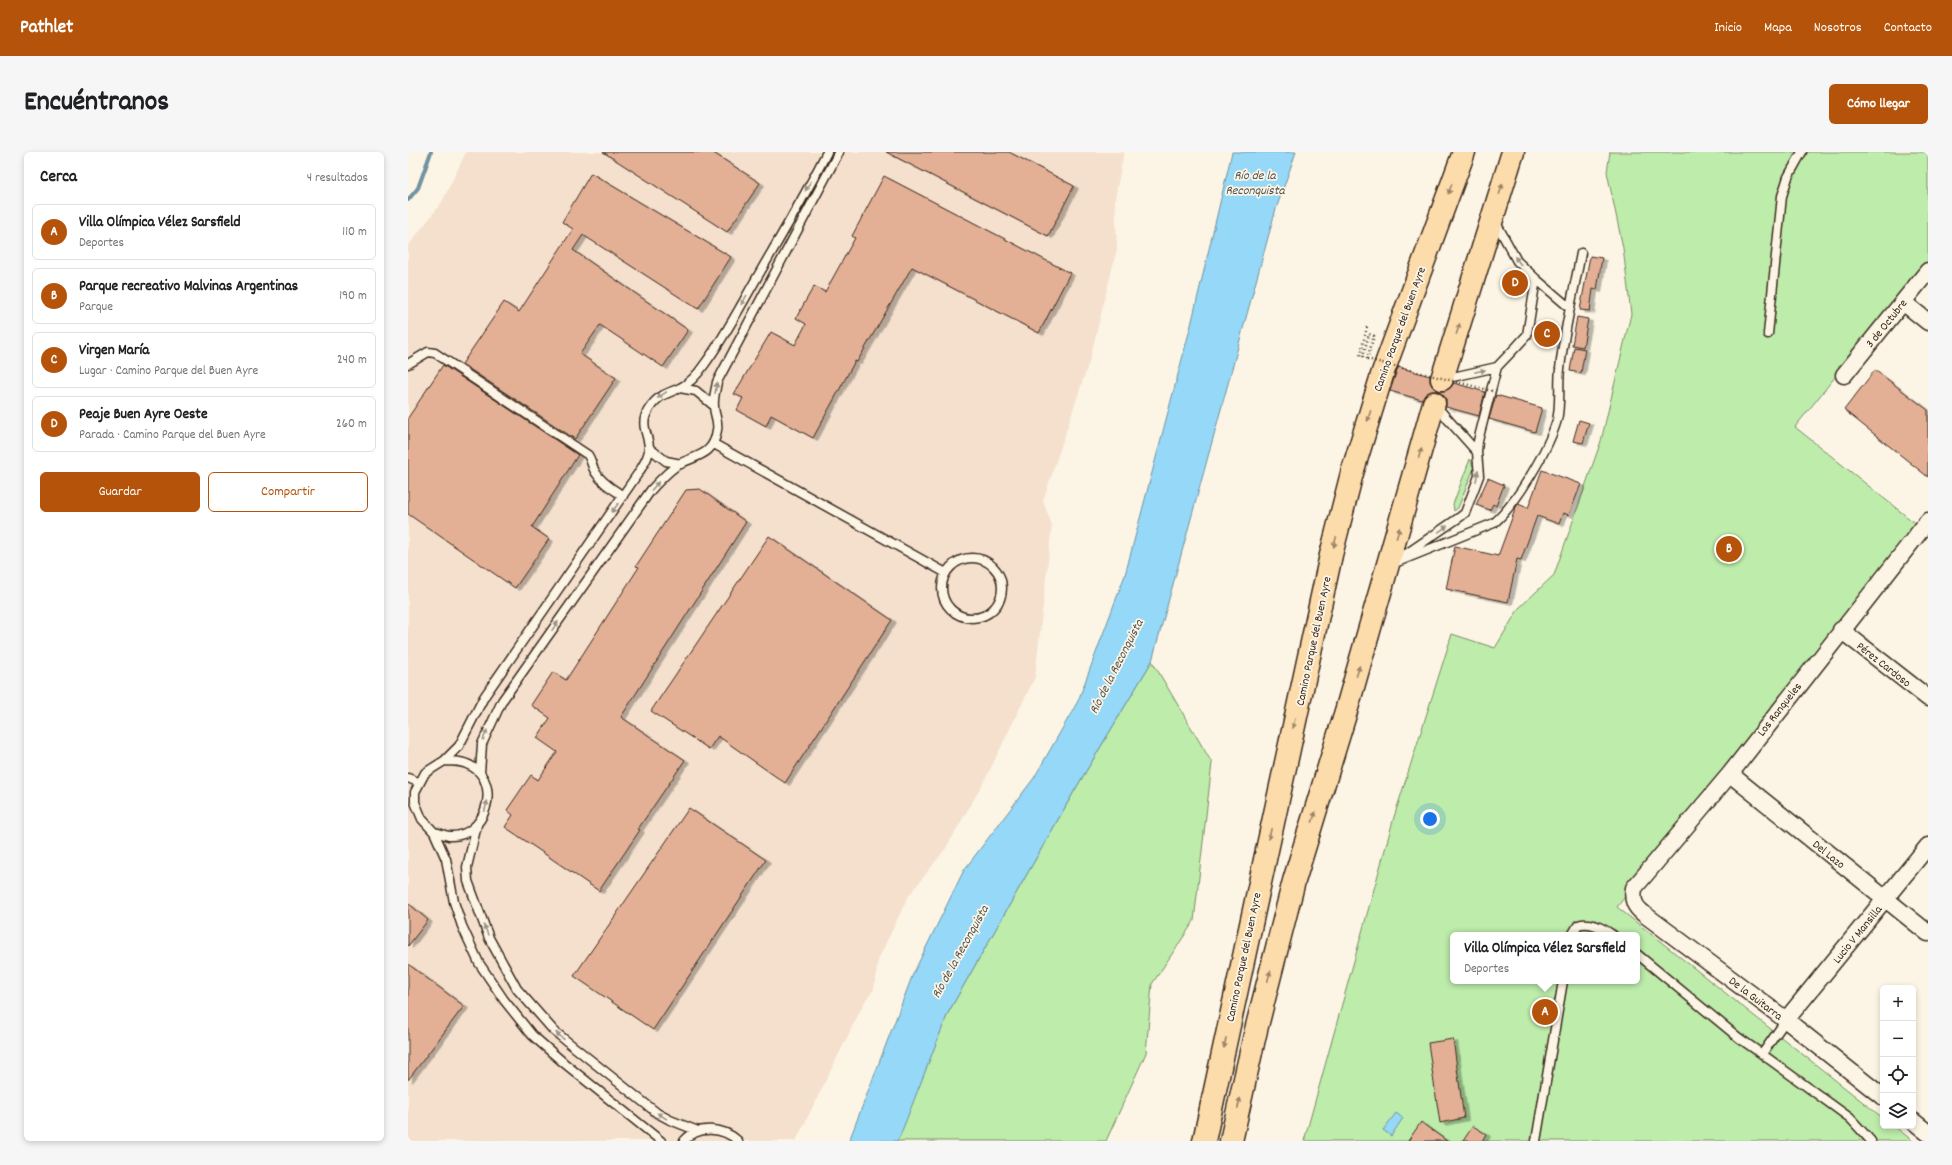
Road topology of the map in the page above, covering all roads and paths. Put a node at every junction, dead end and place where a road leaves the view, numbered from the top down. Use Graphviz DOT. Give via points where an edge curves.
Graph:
graph roads {
  1 [pos="827,152"];
  2 [pos="839,152"];
  3 [pos="1464,152"];
  4 [pos="1513,152"];
  5 [pos="1802,152"];
  6 [pos="1493,216"];
  7 [pos="1581,252"];
  8 [pos="1928,271"];
  9 [pos="1536,279"];
  10 [pos="1903,302"];
  11 [pos="1570,308"];
  12 [pos="1928,322"];
  13 [pos="1367,327"];
  14 [pos="1768,334"];
  15 [pos="408,364"];
  16 [pos="1497,367"];
  17 [pos="1844,375"];
  18 [pos="1442,379"];
  19 [pos="680,388"];
  20 [pos="1496,392"];
  21 [pos="1434,403"];
  22 [pos="714,405"];
  23 [pos="714,444"];
  24 [pos="649,448"];
  25 [pos="1477,452"];
  26 [pos="681,464"];
  27 [pos="623,496"];
  28 [pos="1928,521"];
  29 [pos="1387,566"];
  30 [pos="946,573"];
  31 [pos="1841,630"];
  32 [pos="1928,698"];
  33 [pos="444,761"];
  34 [pos="480,773"];
  35 [pos="1730,774"];
  36 [pos="408,778"];
  37 [pos="418,782"];
  38 [pos="477,825"];
  39 [pos="434,832"];
  40 [pos="1928,846"];
  41 [pos="1632,898"];
  42 [pos="1885,899"];
  43 [pos="1574,932"];
  44 [pos="1608,932"];
  45 [pos="1928,933"];
  46 [pos="1640,956"];
  47 [pos="1562,984"];
  48 [pos="1786,1020"];
  49 [pos="1762,1054"];
  50 [pos="1880,1095"];
  51 [pos="1916,1123"];
  52 [pos="698,1131"];
  53 [pos="1928,1133"];
  54 [pos="661,1141"];
  55 [pos="684,1141"];
  56 [pos="738,1141"];
  57 [pos="1204,1141"];
  58 [pos="1231,1141"];
  59 [pos="1536,1141"];
  60 [pos="1871,1141"];
  1 -- 19 [label="lane, one-way" via="717,346 694,378"];
  22 -- 2 [label="lane, one-way" via="717,382"];
  3 -- 57 [label="highway, Camino Parque del Buen Ayre, one-way" via="1383,372 1352,473 1326,578"];
  6 -- 4 [label="highway, one-way"];
  5 -- 14 [label="lane" via="1782,196"];
  9 -- 6 [label="lane, one-way" via="1517,261"];
  18 -- 6 [label="highway, one-way"];
  7 -- 11 [label="lane"];
  8 -- 10 [label="street, 3 de Octubre"];
  9 -- 11 [label="lane"];
  9 -- 16 [label="lane" via="1527,335"];
  10 -- 12 [label="street"];
  10 -- 17 [label="street, 3 de Octubre"];
  11 -- 29 [label="lane" via="1560,369 1557,419 1538,463 1504,514 1494,523"];
  13 -- 20 [label="path, bridge" via="1360,356 1363,356 1369,334 1374,336 1367,359"];
  15 -- 27 [label="lane" via="428,352 435,353 588,456 600,480"];
  18 -- 16 [label="lane, one-way"];
  16 -- 25 [label="lane"];
  19 -- 22 [label="lane" via="696,391"];
  19 -- 24 [label="lane, one-way" via="666,392 648,410 644,420 644,432"];
  21 -- 25 [label="lane"];
  29 -- 21 [label="highway, one-way"];
  22 -- 23 [label="lane" via="718,430"];
  23 -- 26 [label="lane" via="706,453"];
  23 -- 30 [label="lane"];
  24 -- 26 [label="lane" via="666,461"];
  24 -- 27 [label="lane" via="646,460"];
  29 -- 25 [label="lane, one-way" via="1465,513 1479,476"];
  34 -- 26 [label="lane, one-way" via="482,744 502,700 652,490"];
  27 -- 33 [label="lane, one-way" via="484,697 459,746"];
  28 -- 31 [label="street, Los Ranqueles"];
  58 -- 29 [label="highway, one-way" via="1294,881"];
  30 -- 30 [label="lane" via="942,593 946,603 958,614 973,618 983,616 999,603 1002,580 995,567 987,561 978,558 960,560"];
  31 -- 32 [label="street, Pérez Cardoso"];
  31 -- 35 [label="street, Los Ranqueles"];
  33 -- 34 [label="lane" via="458,761"];
  33 -- 37 [label="lane" via="425,772"];
  38 -- 34 [label="lane, one-way" via="486,810 488,797"];
  35 -- 41 [label="street, Los Ranqueles" via="1634,888"];
  35 -- 42 [label="street, Del Lazo"];
  36 -- 37 [label="lane"];
  37 -- 39 [label="lane" via="415,802 422,819"];
  38 -- 39 [label="lane" via="466,832 450,836"];
  52 -- 38 [label="lane, one-way" via="657,1113 554,1031 517,989 488,938 468,881 467,867"];
  39 -- 54 [label="lane" via="446,859 454,902 462,926 479,962 504,1000 532,1035"];
  40 -- 42 [label="street, Lucio V Mansilla"];
  41 -- 48 [label="street, De la Guitarra" via="1635,907"];
  42 -- 45 [label="street, Del Lazo"];
  42 -- 48 [label="street, Lucio V Mansilla"];
  43 -- 44 [label="lane" via="1578,925 1586,922"];
  46 -- 49 [label="lane"];
  47 -- 59 [label="lane"];
  48 -- 49 [label="lane"];
  48 -- 50 [label="street, De la Guitarra"];
  49 -- 60 [label="lane" via="1850,1118"];
  51 -- 53 [label="street"];
  52 -- 55 [label="lane"];
  52 -- 56 [label="lane" via="713,1129 730,1134"];
}
